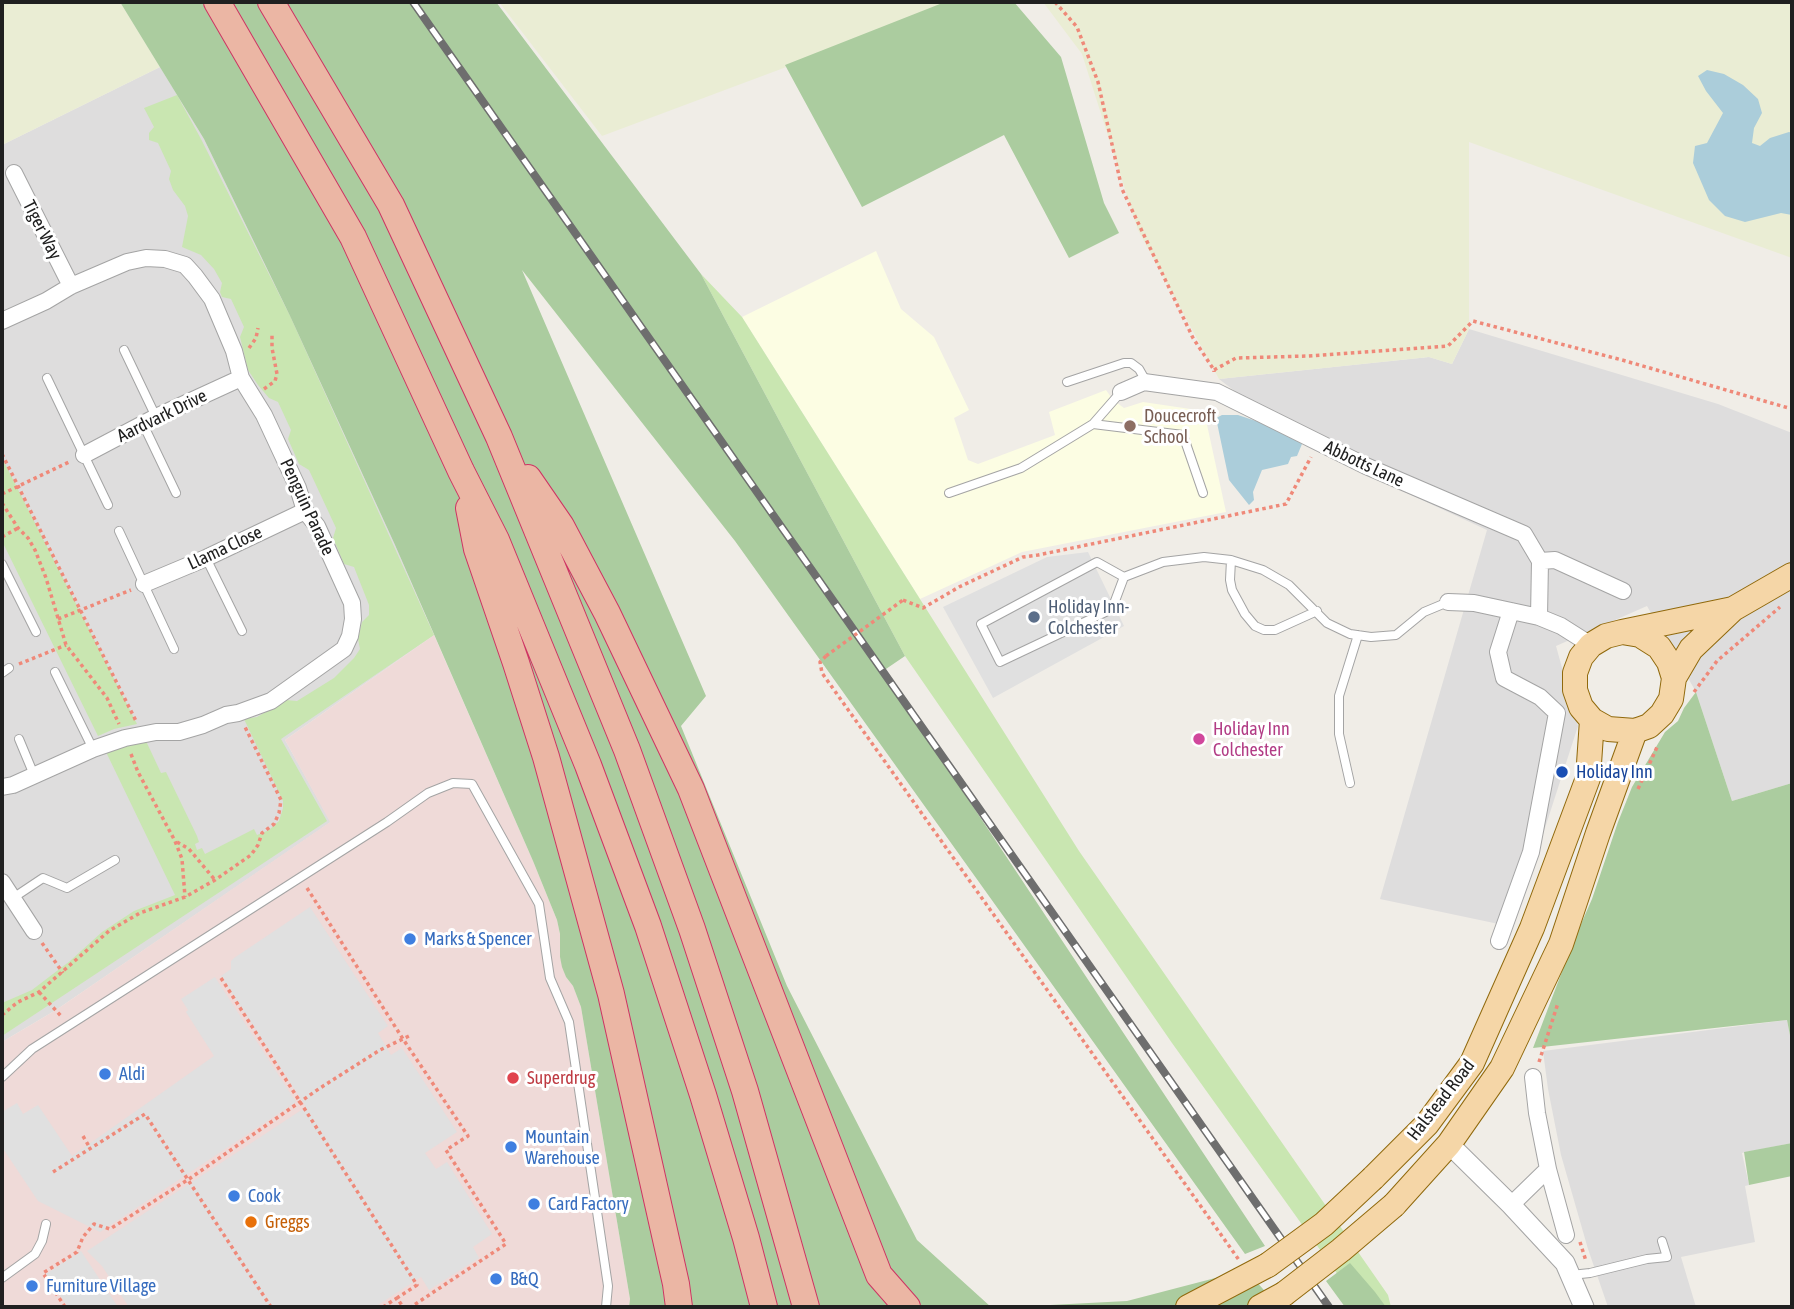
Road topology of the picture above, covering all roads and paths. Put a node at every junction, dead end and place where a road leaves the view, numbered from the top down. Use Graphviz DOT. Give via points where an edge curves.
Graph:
graph roads {
  1 [pos="217,2"];
  2 [pos="271,2"];
  3 [pos="1055,2"];
  4 [pos="14,173"];
  5 [pos="71,286"];
  6 [pos="2,321"];
  7 [pos="272,334"];
  8 [pos="124,350"];
  9 [pos="1214,370"];
  10 [pos="47,378"];
  11 [pos="240,379"];
  12 [pos="1067,382"];
  13 [pos="1147,383"];
  14 [pos="1206,391"];
  15 [pos="1121,392"];
  16 [pos="252,397"];
  17 [pos="1792,409"];
  18 [pos="150,420"];
  19 [pos="1093,424"];
  20 [pos="499,437"];
  21 [pos="1318,443"];
  22 [pos="2,454"];
  23 [pos="84,455"];
  24 [pos="461,471"];
  25 [pos="18,486"];
  26 [pos="949,493"];
  27 [pos="1203,493"];
  28 [pos="2,494"];
  29 [pos="176,494"];
  30 [pos="2,503"];
  31 [pos="108,505"];
  32 [pos="304,511"];
  33 [pos="18,528"];
  34 [pos="119,531"];
  35 [pos="2,537"];
  36 [pos="206,558"];
  37 [pos="1231,560"];
  38 [pos="1541,561"];
  39 [pos="2,564"];
  40 [pos="1792,575"];
  41 [pos="1124,577"];
  42 [pos="144,584"];
  43 [pos="1623,591"];
  44 [pos="1448,602"];
  45 [pos="1783,605"];
  46 [pos="1733,609"];
  47 [pos="81,610"];
  48 [pos="1317,611"];
  49 [pos="1511,611"];
  50 [pos="1539,617"];
  51 [pos="58,619"];
  52 [pos="242,631"];
  53 [pos="36,632"];
  54 [pos="1622,632"];
  55 [pos="1358,635"];
  56 [pos="66,645"];
  57 [pos="1591,645"];
  58 [pos="173,649"];
  59 [pos="6,671"];
  60 [pos="55,672"];
  61 [pos="1674,678"];
  62 [pos="1693,694"];
  63 [pos="238,713"];
  64 [pos="1592,720"];
  65 [pos="1635,731"];
  66 [pos="143,734"];
  67 [pos="1662,737"];
  68 [pos="125,738"];
  69 [pos="19,739"];
  70 [pos="93,749"];
  71 [pos="34,775"];
  72 [pos="1350,783"];
  73 [pos="2,787"];
  74 [pos="1637,790"];
  75 [pos="175,841"];
  76 [pos="115,860"];
  77 [pos="300,877"];
  78 [pos="215,880"];
  79 [pos="5,888"];
  80 [pos="185,897"];
  81 [pos="34,931"];
  82 [pos="1499,941"];
  83 [pos="63,973"];
  84 [pos="220,978"];
  85 [pos="381,987"];
  86 [pos="1561,991"];
  87 [pos="39,992"];
  88 [pos="373,992"];
  89 [pos="2,1015"];
  90 [pos="71,1026"];
  91 [pos="411,1035"];
  92 [pos="403,1039"];
  93 [pos="2,1077"];
  94 [pos="1534,1077"];
  95 [pos="300,1101"];
  96 [pos="467,1120"];
  97 [pos="460,1125"];
  98 [pos="83,1136"];
  99 [pos="1449,1144"];
  100 [pos="90,1148"];
  101 [pos="1548,1170"];
  102 [pos="53,1172"];
  103 [pos="189,1179"];
  104 [pos="1511,1205"];
  105 [pos="46,1224"];
  106 [pos="1566,1235"];
  107 [pos="1662,1241"];
  108 [pos="1235,1255"];
  109 [pos="61,1261"];
  110 [pos="65,1266"];
  111 [pos="1570,1275"];
  112 [pos="2,1278"];
  113 [pos="397,1298"];
  114 [pos="65,1307"];
  115 [pos="271,1307"];
  116 [pos="383,1307"];
  117 [pos="403,1307"];
  118 [pos="411,1307"];
  119 [pos="606,1307"];
  120 [pos="679,1307"];
  121 [pos="764,1307"];
  122 [pos="806,1307"];
  123 [pos="907,1307"];
  124 [pos="1188,1307"];
  125 [pos="1260,1307"];
  126 [pos="1584,1307"];
  1 -- 24 [label="highway" via="353,237"];
  2 -- 20 [label="highway" via="391,205"];
  3 -- 9 [label="path" via="1077,27 1098,82 1122,189 1193,338"];
  4 -- 5 [label="street, Tiger Way"];
  5 -- 6 [label="street, Penguin Parade"];
  5 -- 11 [label="street, Penguin Parade" via="146,258 184,265 212,299 234,351"];
  7 -- 16 [label="path" via="275,381"];
  8 -- 18 [label="lane"];
  9 -- 14 [label="path"];
  9 -- 17 [label="path" via="1236,358 1448,345 1473,321"];
  10 -- 23 [label="lane"];
  11 -- 16 [label="street, Penguin Parade"];
  11 -- 18 [label="street, Aardvark Drive"];
  12 -- 13 [label="lane" via="1131,363"];
  13 -- 14 [label="street, Abbotts Lane"];
  13 -- 15 [label="street, Abbotts Lane"];
  14 -- 21 [label="street, Abbotts Lane" via="1217,392"];
  15 -- 19 [label="lane"];
  16 -- 32 [label="street, Penguin Parade" via="298,488"];
  18 -- 23 [label="street, Aardvark Drive"];
  18 -- 29 [label="lane"];
  19 -- 26 [label="lane" via="1021,468"];
  19 -- 27 [label="lane" via="1183,435"];
  20 -- 122 [label="highway" via="627,750 692,929 745,1091"];
  20 -- 123 [label="highway" via="561,526 691,789 879,1275"];
  21 -- 38 [label="street, Abbotts Lane" via="1524,534"];
  21 -- 108 [label="path, bridge" via="1286,504 1023,557 923,608 903,600 820,662 822,673"];
  22 -- 25 [label="path"];
  23 -- 25 [label="path"];
  23 -- 31 [label="lane"];
  24 -- 120 [label="highway" via="477,549 546,757 611,994"];
  24 -- 121 [label="highway" via="501,552 648,926"];
  25 -- 28 [label="path"];
  25 -- 47 [label="path"];
  30 -- 33 [label="path"];
  32 -- 36 [label="street, Llama Close"];
  32 -- 63 [label="street, Penguin Parade" via="317,526 352,603 350,636 344,649 271,701"];
  33 -- 35 [label="path"];
  33 -- 51 [label="path" via="35,550"];
  34 -- 42 [label="lane"];
  36 -- 42 [label="street, Llama Close"];
  36 -- 52 [label="lane"];
  37 -- 41 [label="lane" via="1204,557 1163,562"];
  37 -- 48 [label="lane" via="1289,585"];
  37 -- 48 [label="lane" via="1232,590 1255,626 1275,630"];
  38 -- 43 [label="street" via="1555,560"];
  38 -- 50 [label="street"];
  39 -- 53 [label="lane"];
  40 -- 46 [label="main road"];
  41 -- 41 [label="lane" via="1097,562 981,625 1000,662 1112,609"];
  42 -- 47 [label="path"];
  42 -- 58 [label="lane"];
  44 -- 49 [label="street"];
  44 -- 55 [label="lane" via="1424,612 1396,635"];
  45 -- 62 [label="path" via="1717,661"];
  46 -- 54 [label="main road"];
  46 -- 61 [label="main road" via="1691,649"];
  47 -- 51 [label="path"];
  47 -- 66 [label="path"];
  48 -- 55 [label="lane" via="1328,623"];
  49 -- 50 [label="street"];
  49 -- 82 [label="street" via="1498,652 1504,677 1540,697 1557,713 1531,852"];
  50 -- 57 [label="street"];
  51 -- 56 [label="path"];
  54 -- 57 [label="main road"];
  54 -- 61 [label="main road" via="1640,635 1659,647"];
  55 -- 72 [label="lane" via="1339,696 1339,734"];
  56 -- 59 [label="path"];
  56 -- 68 [label="path" via="107,698"];
  57 -- 64 [label="main road" via="1575,673 1575,691"];
  60 -- 70 [label="lane"];
  61 -- 65 [label="main road" via="1671,699 1662,714"];
  63 -- 66 [label="street, Penguin Parade" via="179,732"];
  63 -- 78 [label="path" via="281,800 274,824 262,833 251,855"];
  64 -- 65 [label="main road" via="1608,730"];
  64 -- 124 [label="main road, Halstead Road, bridge" via="1588,778 1532,928 1472,1063 1426,1124 1324,1224 1268,1265"];
  65 -- 99 [label="main road, Halstead Road" via="1561,943 1502,1068"];
  66 -- 68 [label="street, Penguin Parade"];
  67 -- 74 [label="path"];
  68 -- 70 [label="street, Penguin Parade"];
  68 -- 75 [label="path"];
  69 -- 71 [label="lane"];
  70 -- 71 [label="street, Penguin Parade"];
  71 -- 73 [label="street, Penguin Parade"];
  75 -- 78 [label="path" via="189,849"];
  75 -- 80 [label="path" via="182,859"];
  76 -- 79 [label="lane" via="67,888 43,878"];
  77 -- 88 [label="path"];
  77 -- 90 [label="lane"];
  77 -- 119 [label="lane" via="428,793 453,783 472,784 539,904 550,978 569,1022 608,1286"];
  78 -- 80 [label="path"];
  79 -- 81 [label="street"];
  80 -- 83 [label="path" via="139,913 109,931"];
  81 -- 83 [label="path"];
  83 -- 87 [label="path"];
  84 -- 95 [label="path"];
  85 -- 88 [label="path"];
  86 -- 94 [label="path"];
  87 -- 89 [label="path"];
  87 -- 90 [label="path"];
  88 -- 92 [label="path"];
  90 -- 93 [label="lane" via="32,1049"];
  91 -- 92 [label="path"];
  92 -- 95 [label="path"];
  92 -- 97 [label="path"];
  94 -- 101 [label="street"];
  95 -- 103 [label="path"];
  95 -- 113 [label="path" via="417,1285"];
  96 -- 97 [label="path"];
  97 -- 118 [label="path" via="468,1136 446,1150 507,1241"];
  98 -- 100 [label="path"];
  99 -- 104 [label="street, Halstead Road"];
  99 -- 125 [label="main road, bridge" via="1394,1205 1284,1294"];
  100 -- 102 [label="path"];
  100 -- 103 [label="path" via="145,1114"];
  101 -- 104 [label="street"];
  101 -- 106 [label="street"];
  103 -- 109 [label="path" via="110,1229 94,1224 76,1252"];
  103 -- 115 [label="path"];
  104 -- 111 [label="street, Halstead Road"];
  105 -- 112 [label="lane" via="35,1254"];
  107 -- 111 [label="lane" via="1667,1257"];
  109 -- 110 [label="path"];
  109 -- 114 [label="path" via="43,1273"];
  111 -- 126 [label="street, Halstead Road"];
  113 -- 116 [label="path"];
  113 -- 117 [label="path"];
}
